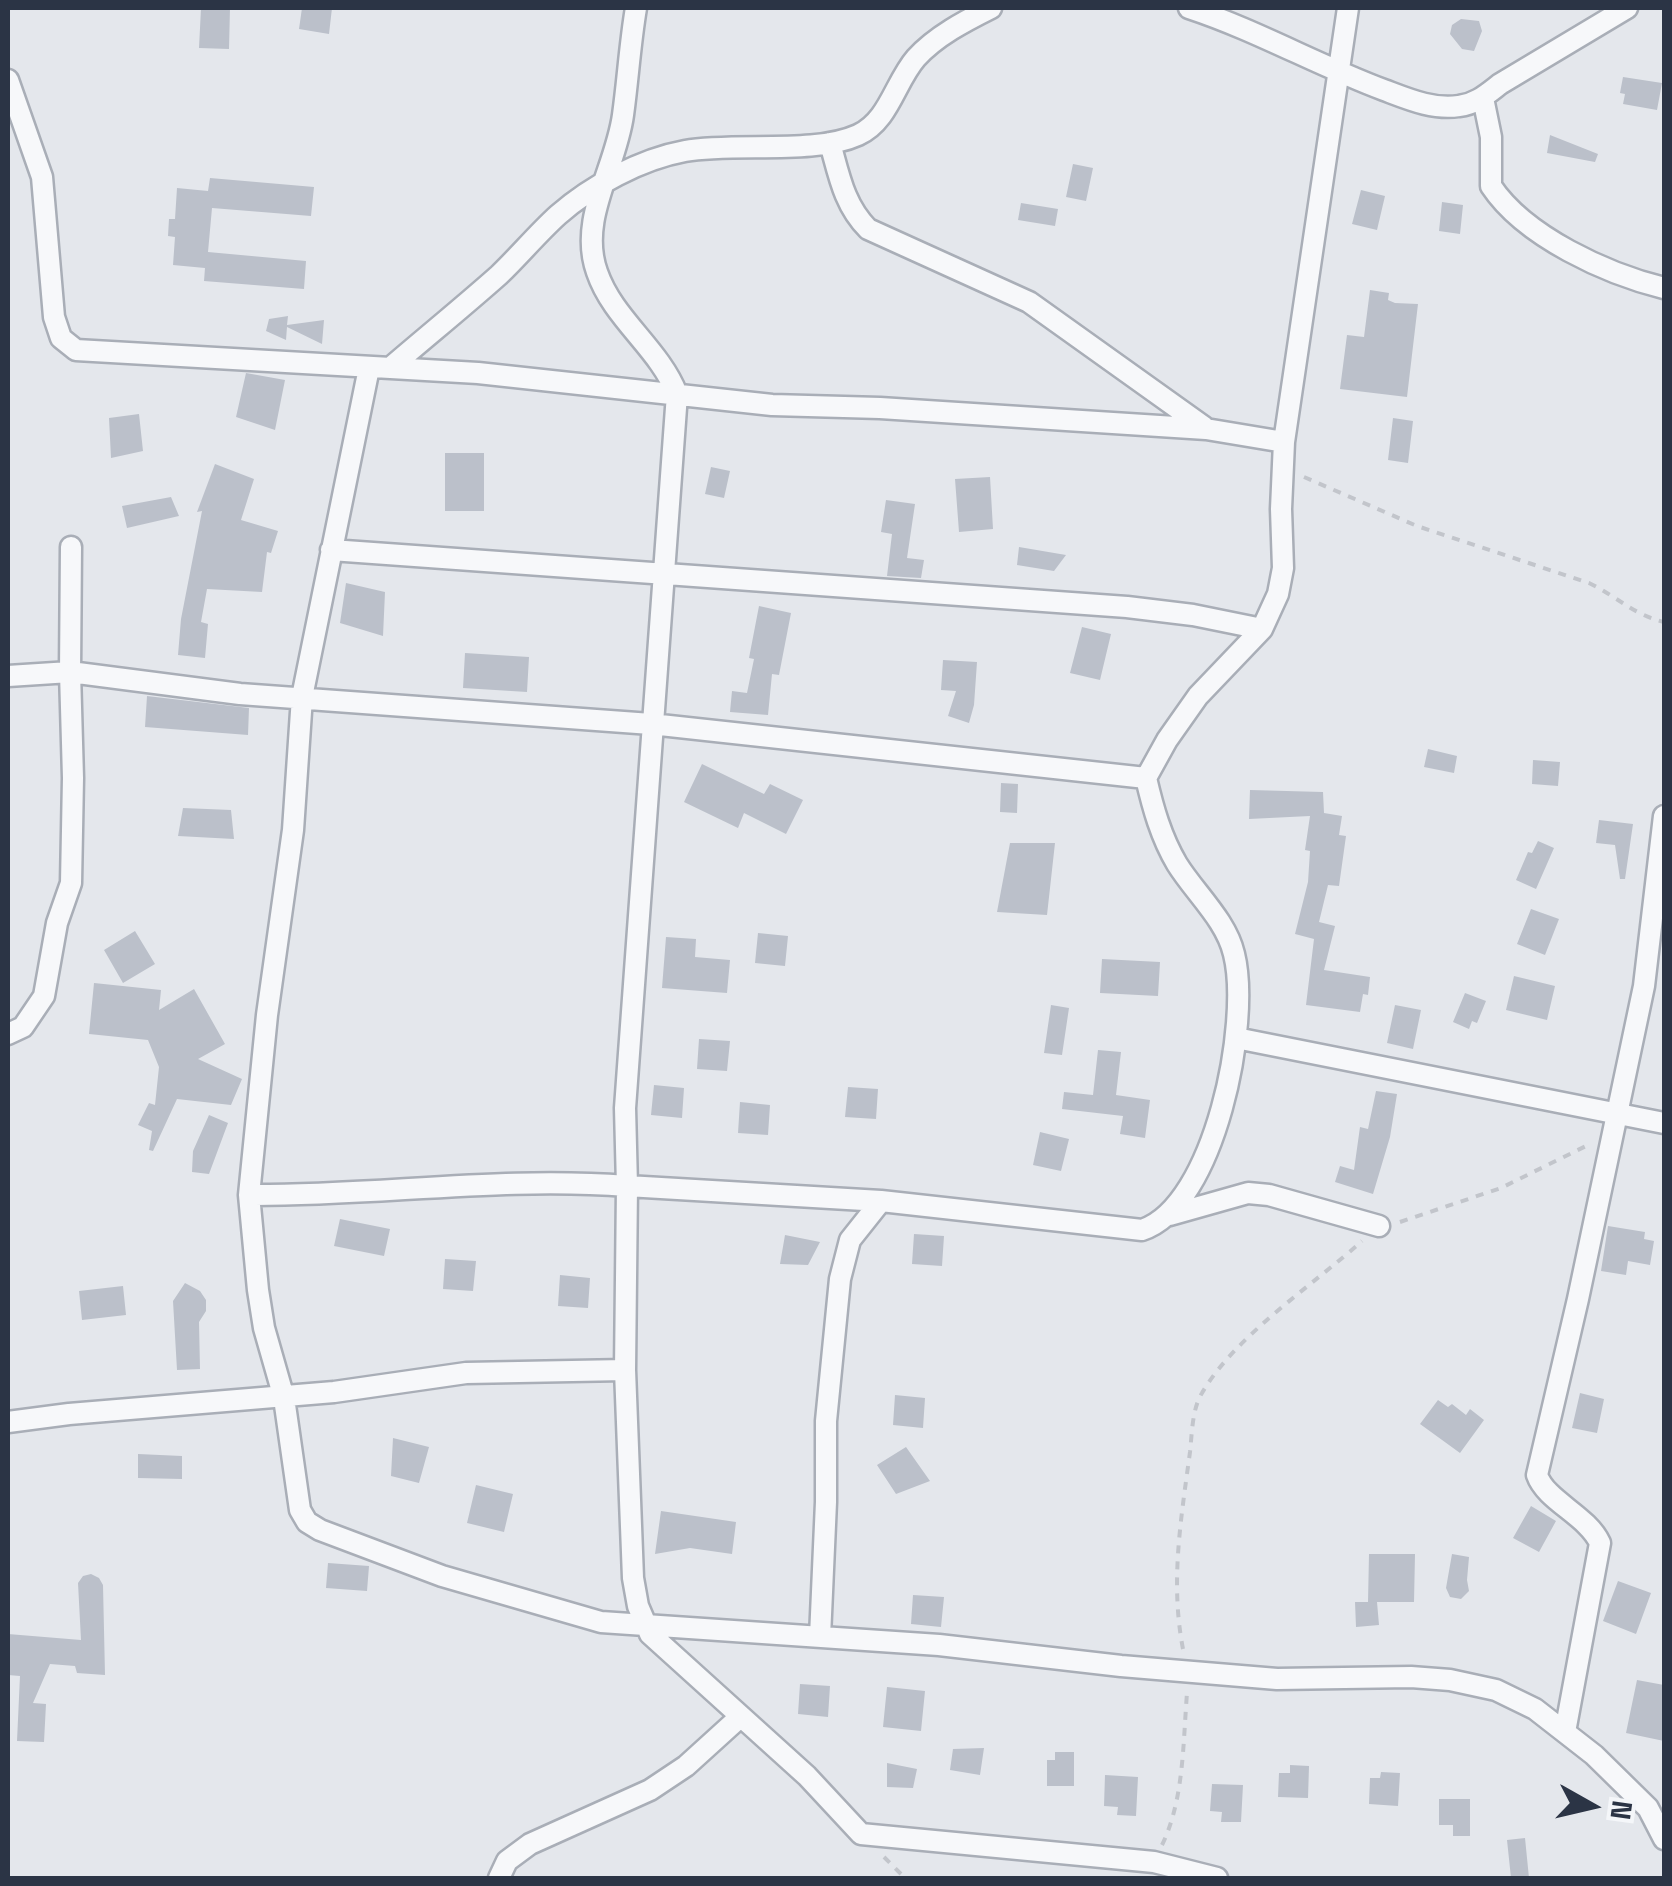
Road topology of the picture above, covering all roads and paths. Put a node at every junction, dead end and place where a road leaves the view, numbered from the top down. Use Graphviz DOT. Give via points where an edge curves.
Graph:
graph roads {
  1 [pos="636,8"];
  2 [pos="991,8"];
  3 [pos="1189,8"];
  4 [pos="1348,8"];
  5 [pos="1627,8"];
  6 [pos="1341,74"];
  7 [pos="8,80"];
  8 [pos="1483,98"];
  9 [pos="830,143"];
  10 [pos="606,182"];
  11 [pos="1664,288"];
  12 [pos="380,368"];
  13 [pos="677,394"];
  14 [pos="1206,429"];
  15 [pos="1284,442"];
  16 [pos="1282,467"];
  17 [pos="71,547"];
  18 [pos="331,550"];
  19 [pos="664,574"];
  20 [pos="1664,622"];
  21 [pos="1262,630"];
  22 [pos="70,672"];
  23 [pos="8,676"];
  24 [pos="302,697"];
  25 [pos="651,724"];
  26 [pos="1146,778"];
  27 [pos="1664,819"];
  28 [pos="8,1034"];
  29 [pos="1236,1038"];
  30 [pos="1664,1124"];
  31 [pos="1615,1125"];
  32 [pos="627,1186"];
  33 [pos="249,1195"];
  34 [pos="881,1200"];
  35 [pos="1170,1215"];
  36 [pos="1379,1226"];
  37 [pos="625,1370"];
  38 [pos="284,1398"];
  39 [pos="8,1422"];
  40 [pos="646,1625"];
  41 [pos="820,1636"];
  42 [pos="1188,1672"];
  43 [pos="740,1717"];
  44 [pos="1565,1732"];
  45 [pos="1664,1839"];
  46 [pos="1154,1862"];
  47 [pos="499,1878"];
  48 [pos="1217,1878"];
  1 -- 10 [label="street" via="623,117"];
  2 -- 9 [label="street" via="932,42 868,130"];
  3 -- 6 [label="street"];
  4 -- 6 [label="street"];
  5 -- 8 [label="street"];
  6 -- 8 [label="street" via="1432,106"];
  6 -- 15 [label="street"];
  7 -- 12 [label="street" via="42,177 54,317 70,348"];
  8 -- 11 [label="street" via="1492,137 1491,186 1514,212 1574,254"];
  9 -- 10 [label="street" via="682,151"];
  9 -- 14 [label="street" via="845,197 868,229 1028,302"];
  10 -- 12 [label="street" via="559,214 500,274"];
  10 -- 13 [label="street" via="590,230 598,276"];
  12 -- 13 [label="street"];
  12 -- 18 [label="street"];
  13 -- 14 [label="street"];
  13 -- 19 [label="street"];
  14 -- 15 [label="street"];
  15 -- 16 [label="street"];
  16 -- 20 [label="path" via="1417,526 1590,584"];
  16 -- 21 [label="street" via="1283,568"];
  17 -- 22 [label="street"];
  18 -- 19 [label="street"];
  18 -- 24 [label="street"];
  19 -- 21 [label="street" via="1126,607"];
  19 -- 25 [label="street"];
  21 -- 26 [label="street" via="1198,696"];
  22 -- 23 [label="street"];
  22 -- 24 [label="street" via="153,686"];
  22 -- 28 [label="street" via="71,884 44,996 23,1027"];
  24 -- 25 [label="street"];
  24 -- 33 [label="street" via="293,830"];
  25 -- 26 [label="street"];
  25 -- 32 [label="street" via="625,1108"];
  26 -- 29 [label="street" via="1177,864 1234,954"];
  27 -- 31 [label="street" via="1644,986"];
  29 -- 31 [label="street"];
  29 -- 35 [label="street" via="1209,1146"];
  30 -- 31 [label="street"];
  31 -- 36 [label="path" via="1501,1188"];
  31 -- 44 [label="street" via="1537,1475 1540,1486 1600,1543"];
  32 -- 33 [label="street" via="566,1181"];
  32 -- 34 [label="street"];
  32 -- 37 [label="street"];
  33 -- 38 [label="street" via="264,1328"];
  34 -- 35 [label="street" via="1142,1230"];
  34 -- 41 [label="street" via="850,1240 840,1279 826,1421"];
  35 -- 36 [label="street" via="1248,1193"];
  36 -- 42 [label="path" via="1272,1316 1200,1395 1177,1547 1175,1602"];
  37 -- 38 [label="street" via="466,1374"];
  37 -- 40 [label="street" via="633,1578"];
  38 -- 39 [label="street"];
  38 -- 40 [label="street" via="307,1522 442,1576 560,1612"];
  40 -- 41 [label="street"];
  40 -- 43 [label="street"];
  41 -- 42 [label="street"];
  42 -- 44 [label="street" via="1450,1680 1514,1696"];
  42 -- 46 [label="path" via="1178,1793"];
  43 -- 46 [label="street" via="861,1834"];
  43 -- 47 [label="street" via="650,1790 530,1844 507,1861"];
  44 -- 45 [label="street" via="1648,1808"];
  46 -- 48 [label="street"];
}
